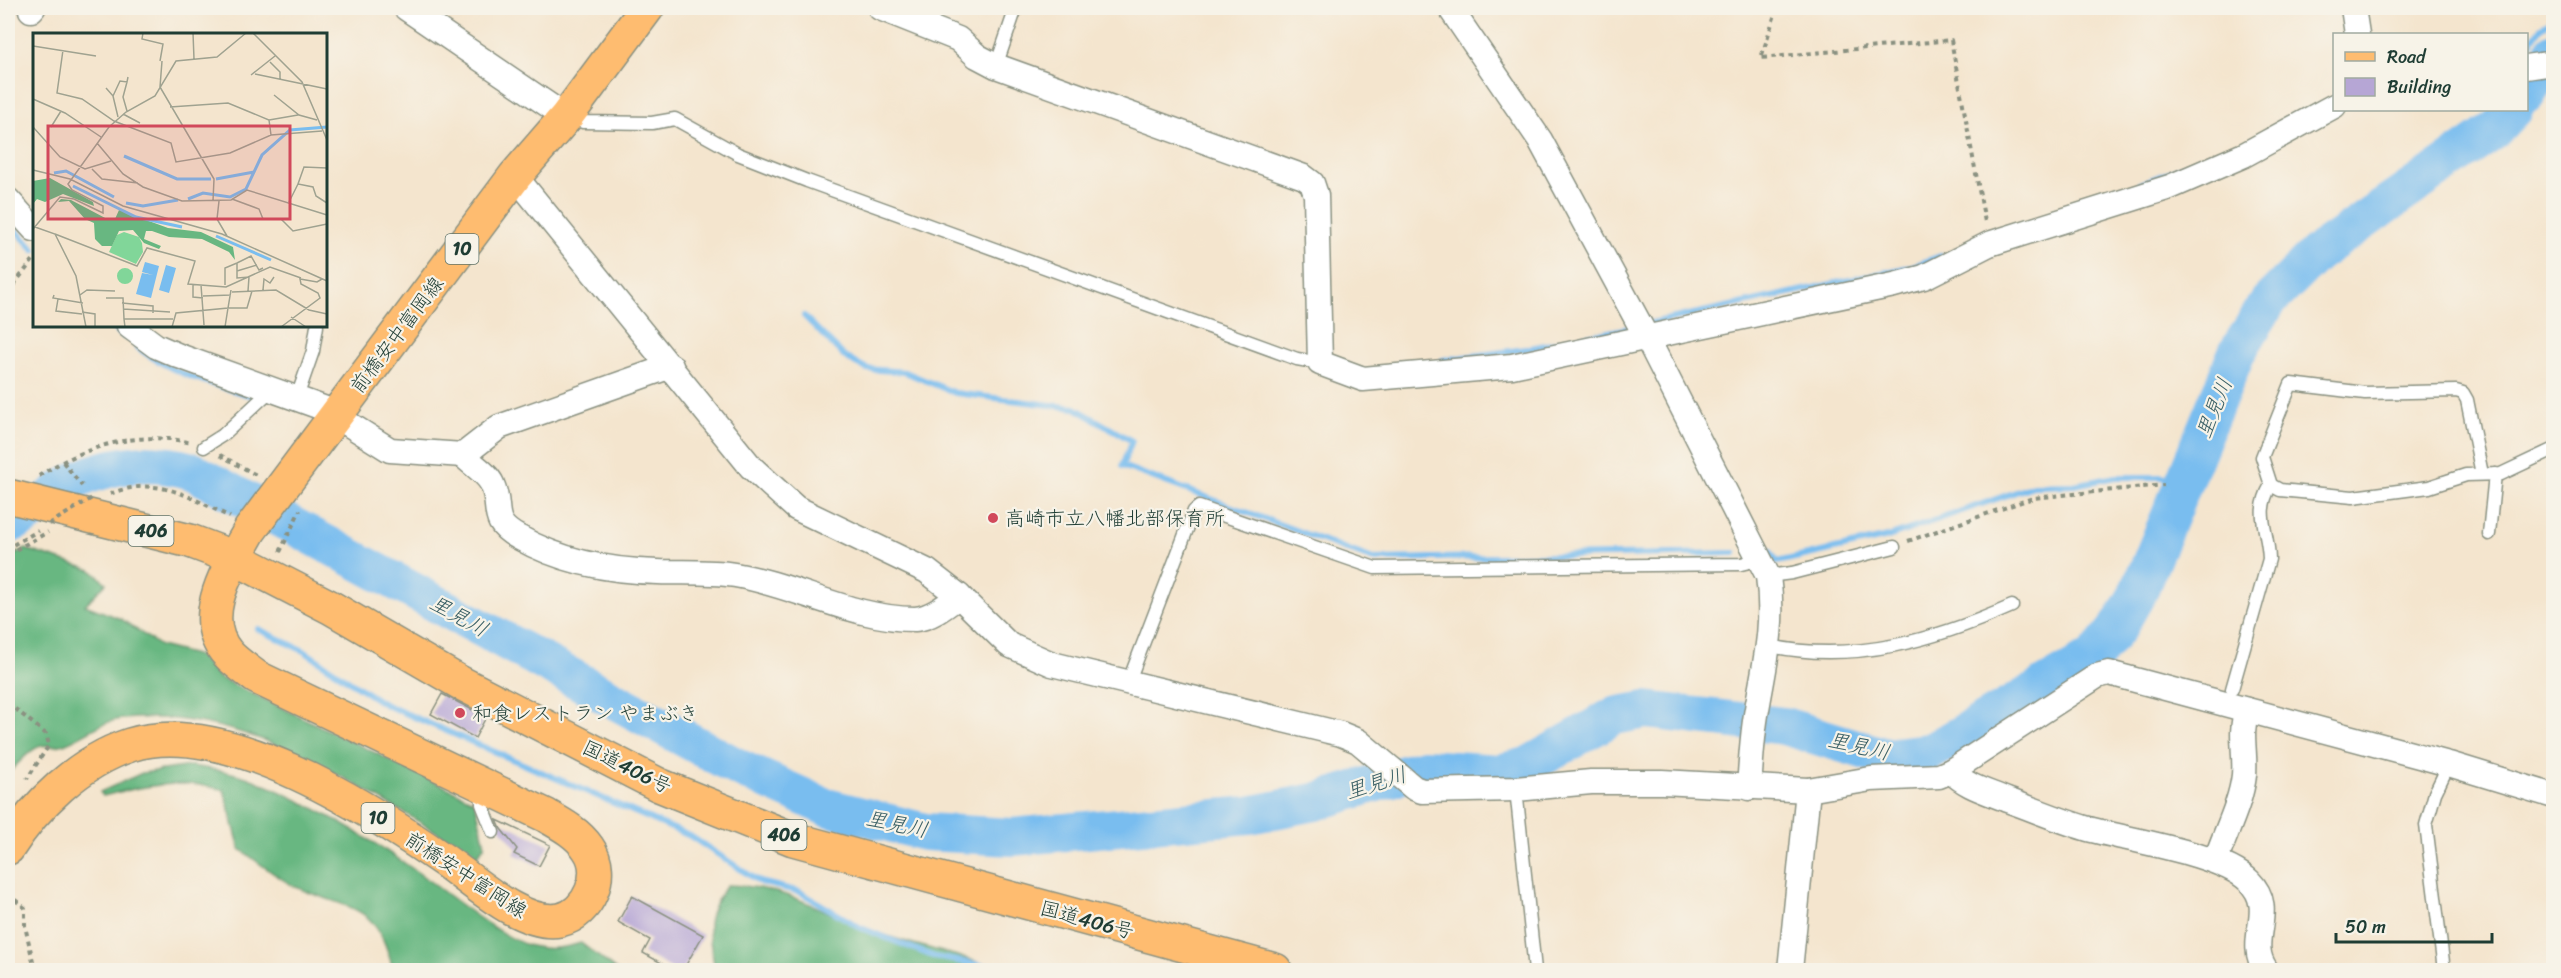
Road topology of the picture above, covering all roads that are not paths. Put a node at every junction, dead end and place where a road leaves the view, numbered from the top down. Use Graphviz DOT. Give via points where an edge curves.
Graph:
graph roads {
  1 [pos="406,8"];
  2 [pos="647,8"];
  3 [pos="880,8"];
  4 [pos="1017,8"];
  5 [pos="2354,8"];
  6 [pos="1459,10"];
  7 [pos="2357,33"];
  8 [pos="2553,63"];
  9 [pos="996,66"];
  10 [pos="2528,67"];
  11 [pos="2333,107"];
  12 [pos="566,117"];
  13 [pos="515,176"];
  14 [pos="8,200"];
  15 [pos="33,228"];
  16 [pos="130,327"];
  17 [pos="317,327"];
  18 [pos="1647,338"];
  19 [pos="1320,363"];
  20 [pos="671,366"];
  21 [pos="271,390"];
  22 [pos="296,400"];
  23 [pos="337,417"];
  24 [pos="204,447"];
  25 [pos="2553,448"];
  26 [pos="463,455"];
  27 [pos="2482,474"];
  28 [pos="2495,474"];
  29 [pos="2271,485"];
  30 [pos="18,491"];
  31 [pos="2489,534"];
  32 [pos="246,538"];
  33 [pos="1894,547"];
  34 [pos="1765,567"];
  35 [pos="959,596"];
  36 [pos="2012,606"];
  37 [pos="1770,646"];
  38 [pos="1128,683"];
  39 [pos="2232,689"];
  40 [pos="2247,710"];
  41 [pos="2449,764"];
  42 [pos="1951,771"];
  43 [pos="480,784"];
  44 [pos="1749,788"];
  45 [pos="1516,789"];
  46 [pos="1808,790"];
  47 [pos="2553,796"];
  48 [pos="493,832"];
  49 [pos="8,848"];
  50 [pos="2216,860"];
  51 [pos="1275,970"];
  52 [pos="1535,970"];
  53 [pos="1790,970"];
  54 [pos="2265,970"];
  55 [pos="2444,970"];
  1 -- 12 [label="street"];
  2 -- 12 [label="main road, 前橋安中富岡線 / 10"];
  3 -- 9 [label="street" via="958,39"];
  4 -- 9 [label="lane"];
  5 -- 7 [label="street"];
  6 -- 18 [label="street" via="1486,63 1540,140"];
  8 -- 10 [label="street"];
  9 -- 19 [label="street" via="1312,183 1316,195"];
  11 -- 18 [label="street" via="2244,155 2170,187 1989,244 1924,277"];
  12 -- 13 [label="main road, 前橋安中富岡線 / 10"];
  12 -- 19 [label="lane" via="595,122 652,123 675,119 738,154 807,181 1286,355"];
  13 -- 20 [label="street"];
  13 -- 23 [label="main road, 前橋安中富岡線 / 10"];
  14 -- 15 [label="street"];
  16 -- 21 [label="street" via="156,346"];
  17 -- 22 [label="lane"];
  18 -- 19 [label="street" via="1512,366 1363,379"];
  18 -- 34 [label="street"];
  20 -- 26 [label="street" via="499,427"];
  20 -- 35 [label="street" via="751,467 796,508 927,571"];
  21 -- 22 [label="street"];
  21 -- 24 [label="lane" via="231,428"];
  22 -- 23 [label="street"];
  23 -- 26 [label="street" via="390,450"];
  23 -- 32 [label="main road, 前橋安中富岡線 / 10" via="288,495"];
  25 -- 28 [label="lane"];
  26 -- 35 [label="street" via="492,483 498,519 504,527 544,551 573,560 619,569 736,576 896,618 919,619"];
  27 -- 28 [label="lane"];
  27 -- 29 [label="lane" via="2429,487 2353,497 2280,490"];
  27 -- 29 [label="lane" via="2463,393 2365,393 2298,383 2291,384 2262,457"];
  28 -- 31 [label="lane"];
  29 -- 39 [label="lane" via="2261,512 2269,559"];
  30 -- 32 [label="main road, 国道406号 / 406" via="72,512 190,541"];
  32 -- 43 [label="main road, 前橋安中富岡線 / 10" via="214,608 214,631 227,653 256,677"];
  32 -- 51 [label="main road, 国道406号 / 406" via="330,607 459,682 659,784 793,839"];
  33 -- 34 [label="lane" via="1792,573"];
  34 -- 37 [label="street" via="1772,617"];
  34 -- 38 [label="lane" via="1741,564 1375,568 1199,507 1194,511"];
  35 -- 38 [label="street" via="1009,645 1052,664"];
  36 -- 37 [label="lane" via="1956,629 1878,650"];
  37 -- 44 [label="street" via="1756,711"];
  38 -- 45 [label="street" via="1341,734 1358,741 1414,788 1433,792"];
  40 -- 41 [label="street"];
  40 -- 42 [label="street" via="2109,673 2097,676"];
  40 -- 50 [label="street" via="2242,724 2241,789"];
  41 -- 47 [label="street"];
  41 -- 55 [label="lane" via="2426,825"];
  42 -- 46 [label="street" via="1939,776 1871,779"];
  42 -- 50 [label="street" via="1971,787 2084,828"];
  43 -- 48 [label="lane" via="482,804"];
  43 -- 49 [label="main road, 前橋安中富岡線 / 10" via="564,826 590,849 594,890 579,912 560,920 535,919 512,909 428,849 342,796 280,765 223,745 175,740 132,745 88,764 24,823"];
  44 -- 45 [label="street" via="1592,782"];
  44 -- 46 [label="street"];
  45 -- 52 [label="lane"];
  46 -- 53 [label="street"];
  50 -- 54 [label="street" via="2238,872 2258,892 2262,915 2257,954"];
}
